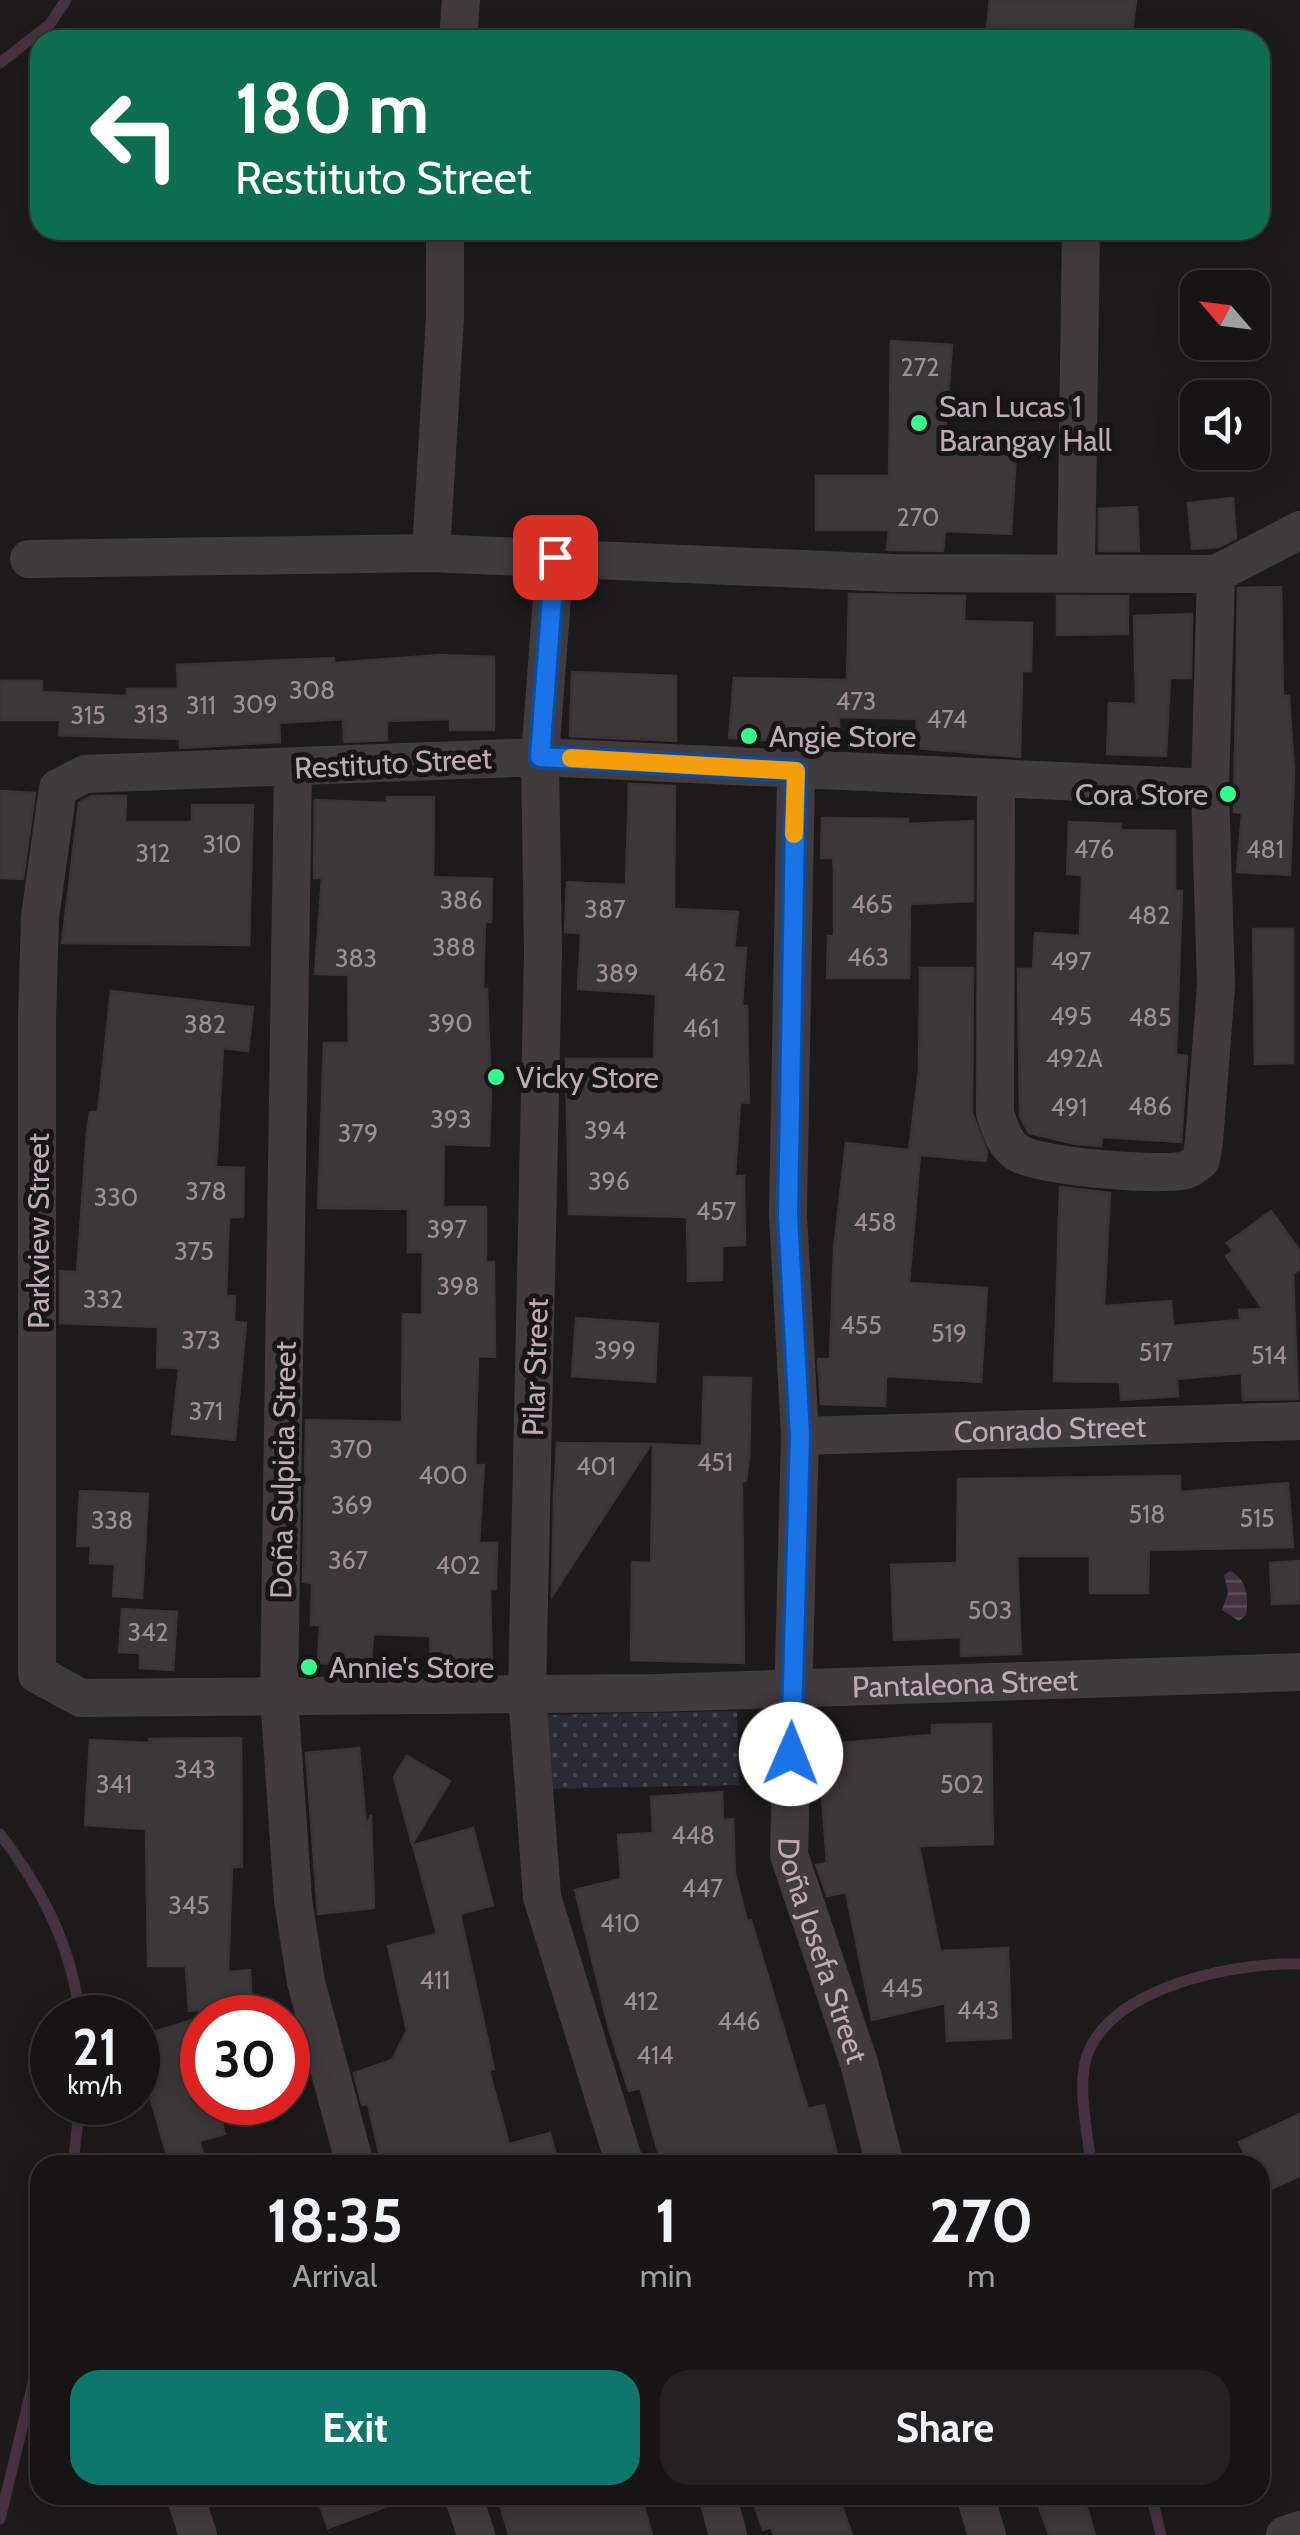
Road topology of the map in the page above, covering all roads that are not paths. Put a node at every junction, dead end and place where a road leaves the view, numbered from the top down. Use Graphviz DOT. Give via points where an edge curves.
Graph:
graph roads {
  1 [pos="461,0"];
  2 [pos="459,30"];
  3 [pos="445,240"];
  4 [pos="1081,240"];
  5 [pos="1300,530"];
  6 [pos="431,553"];
  7 [pos="555,557"];
  8 [pos="29,559"];
  9 [pos="1076,572"];
  10 [pos="1216,574"];
  11 [pos="540,757"];
  12 [pos="294,768"];
  13 [pos="796,771"];
  14 [pos="996,780"];
  15 [pos="58,788"];
  16 [pos="1210,788"];
  17 [pos="1300,1421"];
  18 [pos="800,1436"];
  19 [pos="1300,1672"];
  20 [pos="37,1674"];
  21 [pos="793,1687"];
  22 [pos="526,1694"];
  23 [pos="279,1695"];
  24 [pos="353,2155"];
  25 [pos="622,2155"];
  26 [pos="882,2155"];
  27 [pos="188,2505"];
  28 [pos="466,2505"];
  29 [pos="720,2505"];
  30 [pos="979,2505"];
  31 [pos="1300,2530"];
  32 [pos="198,2535"];
  33 [pos="476,2535"];
  34 [pos="728,2535"];
  35 [pos="987,2535"];
  36 [pos="1285,2535"];
  1 -- 2 [label="street"];
  3 -- 6 [label="street"];
  4 -- 9 [label="street"];
  5 -- 10 [label="street"];
  6 -- 7 [label="street"];
  6 -- 8 [label="street"];
  7 -- 9 [label="street" via="893,573"];
  7 -- 11 [label="street, Pilar Street"];
  9 -- 10 [label="street"];
  10 -- 16 [label="street"];
  11 -- 12 [label="street, Restituto Street"];
  11 -- 13 [label="street, Restituto Street"];
  11 -- 22 [label="street, Pilar Street" via="543,973"];
  12 -- 15 [label="street, Restituto Street" via="86,774"];
  12 -- 23 [label="street, Doña Sulpicia Street"];
  13 -- 14 [label="street, Restituto Street"];
  13 -- 18 [label="street, Doña Josefa Street" via="788,1215"];
  14 -- 16 [label="street, Restituto Street"];
  14 -- 16 [label="street" via="995,1113 1004,1138 1020,1154 1123,1171 1186,1171 1201,1160 1216,986"];
  15 -- 20 [label="street, Parkview Street" via="40,917 37,1017"];
  17 -- 18 [label="street, Conrado Street"];
  18 -- 21 [label="street, Doña Josefa Street"];
  19 -- 21 [label="street, Pantaleona Street"];
  20 -- 23 [label="street, Pantaleona Street" via="81,1698"];
  21 -- 22 [label="street, Pantaleona Street"];
  21 -- 26 [label="street, Doña Josefa Street" via="789,1855"];
  22 -- 23 [label="street, Pantaleona Street"];
  22 -- 25 [label="street, Pilar Street" via="542,1896"];
  23 -- 24 [label="street, Doña Sulpicia Street" via="293,1900 306,1982"];
  27 -- 32 [label="street"];
  28 -- 33 [label="street"];
  29 -- 34 [label="street"];
  30 -- 35 [label="street"];
  31 -- 36 [label="street"];
}
